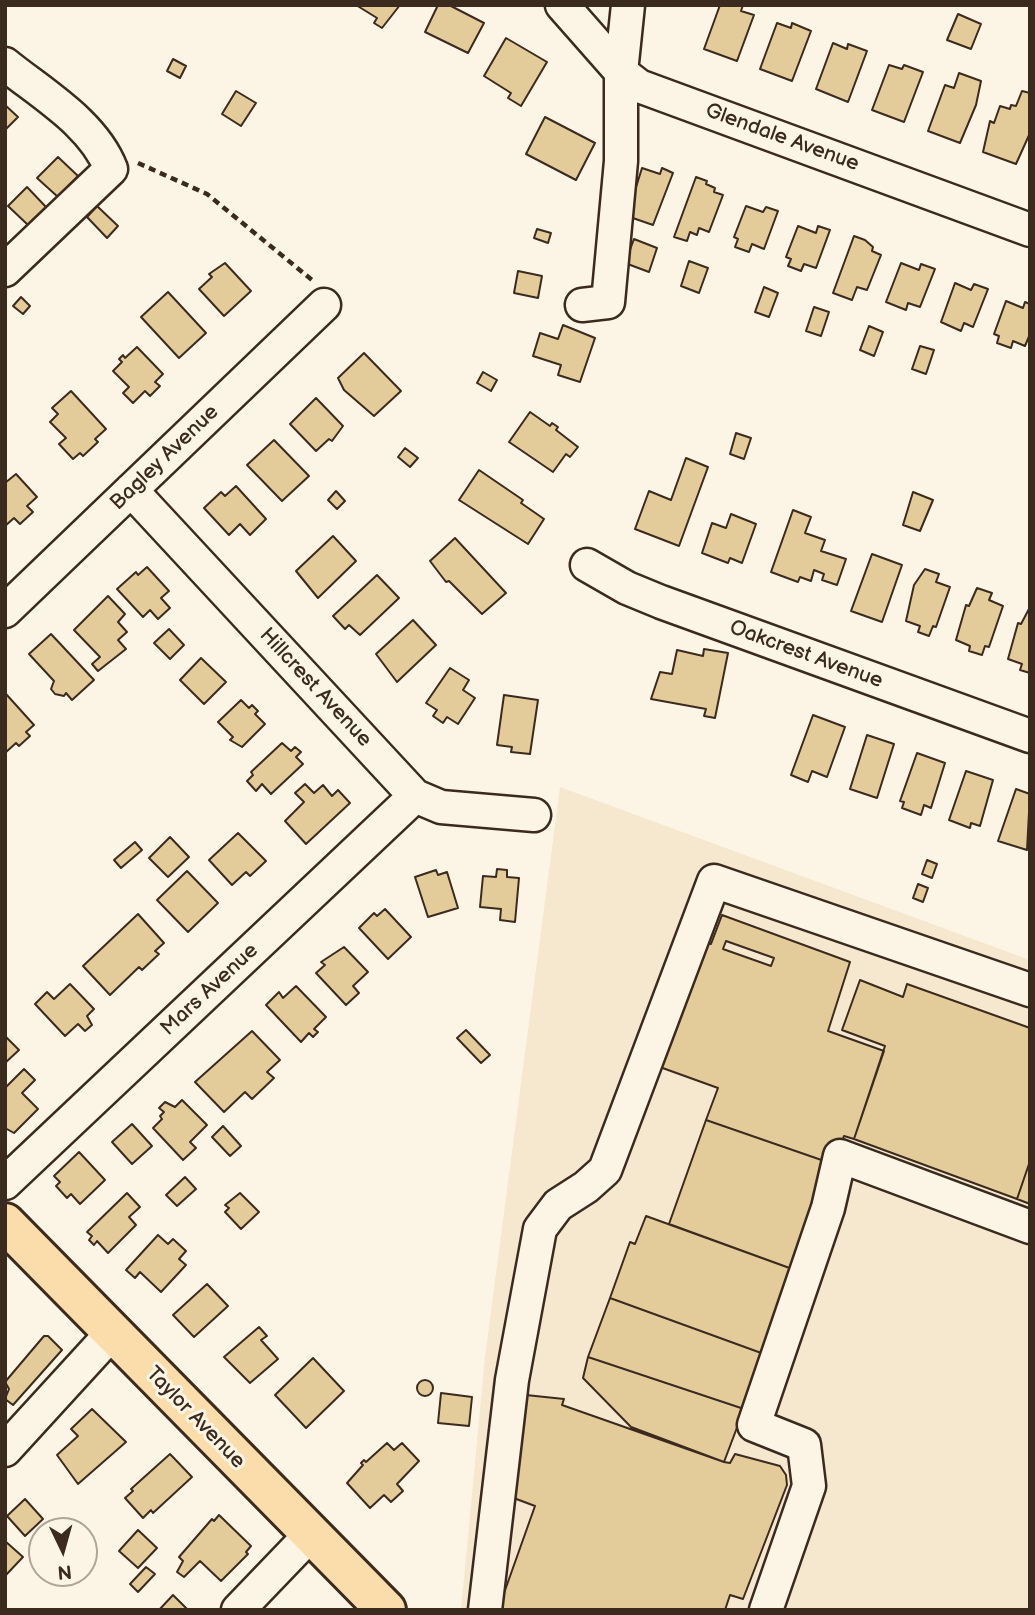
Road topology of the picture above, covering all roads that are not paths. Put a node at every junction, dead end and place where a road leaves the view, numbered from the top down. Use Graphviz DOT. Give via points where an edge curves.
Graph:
graph roads {
  1 [pos="562,5"];
  2 [pos="628,5"];
  3 [pos="5,64"];
  4 [pos="621,72"];
  5 [pos="1030,230"];
  6 [pos="5,270"];
  7 [pos="582,304"];
  8 [pos="324,305"];
  9 [pos="131,491"];
  10 [pos="587,565"];
  11 [pos="5,611"];
  12 [pos="1030,736"];
  13 [pos="415,796"];
  14 [pos="534,815"];
  15 [pos="1030,990"];
  16 [pos="5,1183"];
  17 [pos="5,1223"];
  18 [pos="1030,1227"];
  19 [pos="112,1333"];
  20 [pos="5,1450"];
  21 [pos="310,1535"];
  22 [pos="238,1610"];
  23 [pos="386,1610"];
  24 [pos="485,1610"];
  25 [pos="766,1610"];
  1 -- 4 [label="street, Glendale Avenue"];
  2 -- 4 [label="street"];
  3 -- 6 [label="street" via="79,124 103,148 111,169"];
  4 -- 5 [label="street, Glendale Avenue" via="639,86"];
  4 -- 7 [label="street" via="621,161 608,302"];
  8 -- 9 [label="street, Bagley Avenue"];
  9 -- 11 [label="street, Bagley Avenue"];
  9 -- 13 [label="street, Hillcrest Avenue"];
  10 -- 12 [label="street, Oakcrest Avenue" via="661,602"];
  13 -- 14 [label="street, Hillcrest Avenue" via="441,807"];
  13 -- 16 [label="street, Mars Avenue"];
  15 -- 24 [label="street" via="714,881 605,1170 558,1205 540,1229 512,1380"];
  17 -- 19 [label="main road, Taylor Avenue"];
  18 -- 25 [label="street" via="840,1156 828,1208 754,1425 804,1445 809,1486"];
  19 -- 20 [label="street"];
  19 -- 21 [label="main road, Taylor Avenue"];
  21 -- 22 [label="street"];
  21 -- 23 [label="main road, Taylor Avenue"];
}
